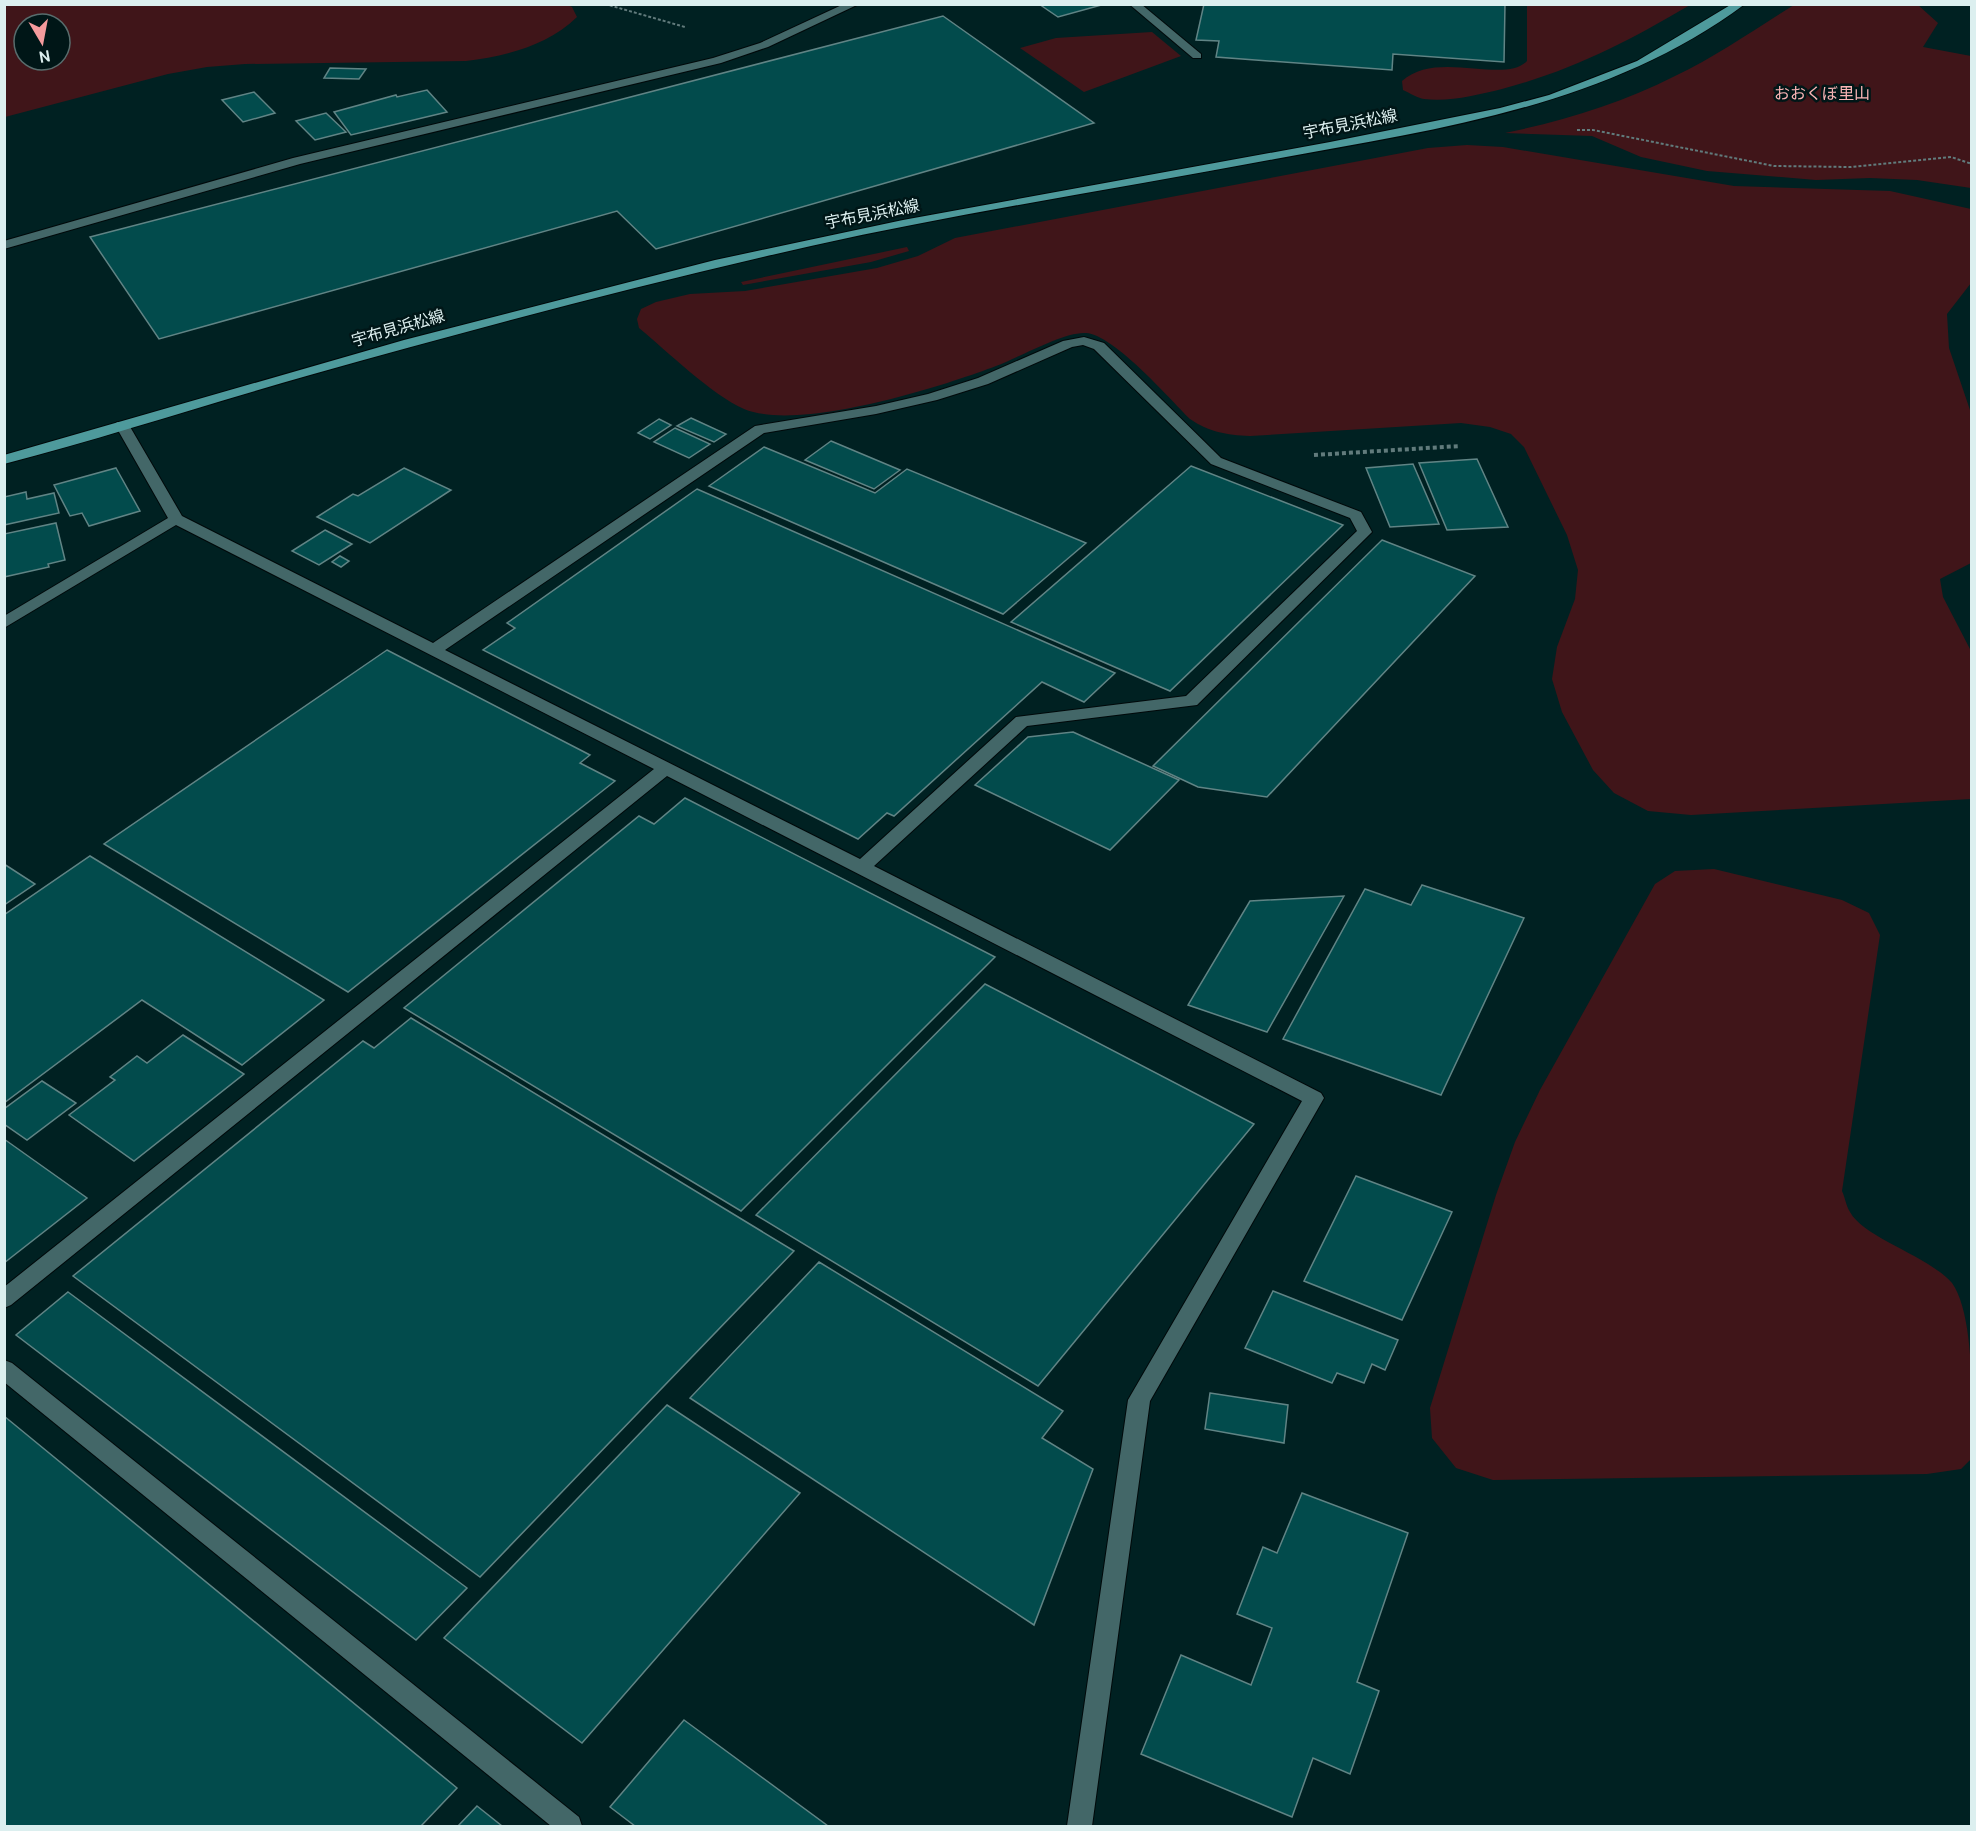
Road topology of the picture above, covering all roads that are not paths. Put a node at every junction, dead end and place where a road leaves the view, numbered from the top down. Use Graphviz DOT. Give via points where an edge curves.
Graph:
graph roads {
  1 [pos="854,4"];
  2 [pos="1134,4"];
  3 [pos="1740,4"];
  4 [pos="1197,56"];
  5 [pos="4,245"];
  6 [pos="122,425"];
  7 [pos="4,460"];
  8 [pos="176,519"];
  9 [pos="4,623"];
  10 [pos="434,650"];
  11 [pos="666,768"];
  12 [pos="861,868"];
  13 [pos="4,1299"];
  14 [pos="4,1369"];
  15 [pos="570,1827"];
  16 [pos="1079,1827"];
  1 -- 5 [label="street" via="744,51 666,75 297,162"];
  2 -- 4 [label="street"];
  3 -- 6 [label="main road, 宇布見浜松線" via="1641,63 1553,97 1501,111 821,240 674,273 505,315"];
  6 -- 7 [label="main road, 宇布見浜松線"];
  6 -- 8 [label="street"];
  8 -- 9 [label="street"];
  8 -- 10 [label="street"];
  10 -- 11 [label="street"];
  10 -- 12 [label="street" via="760,429 876,411 932,397 1084,341 1099,346 1216,461 1356,514 1365,532 1191,701 1022,721"];
  11 -- 12 [label="street"];
  11 -- 13 [label="street"];
  12 -- 16 [label="street" via="1314,1098 1139,1401"];
  14 -- 15 [label="street"];
}
